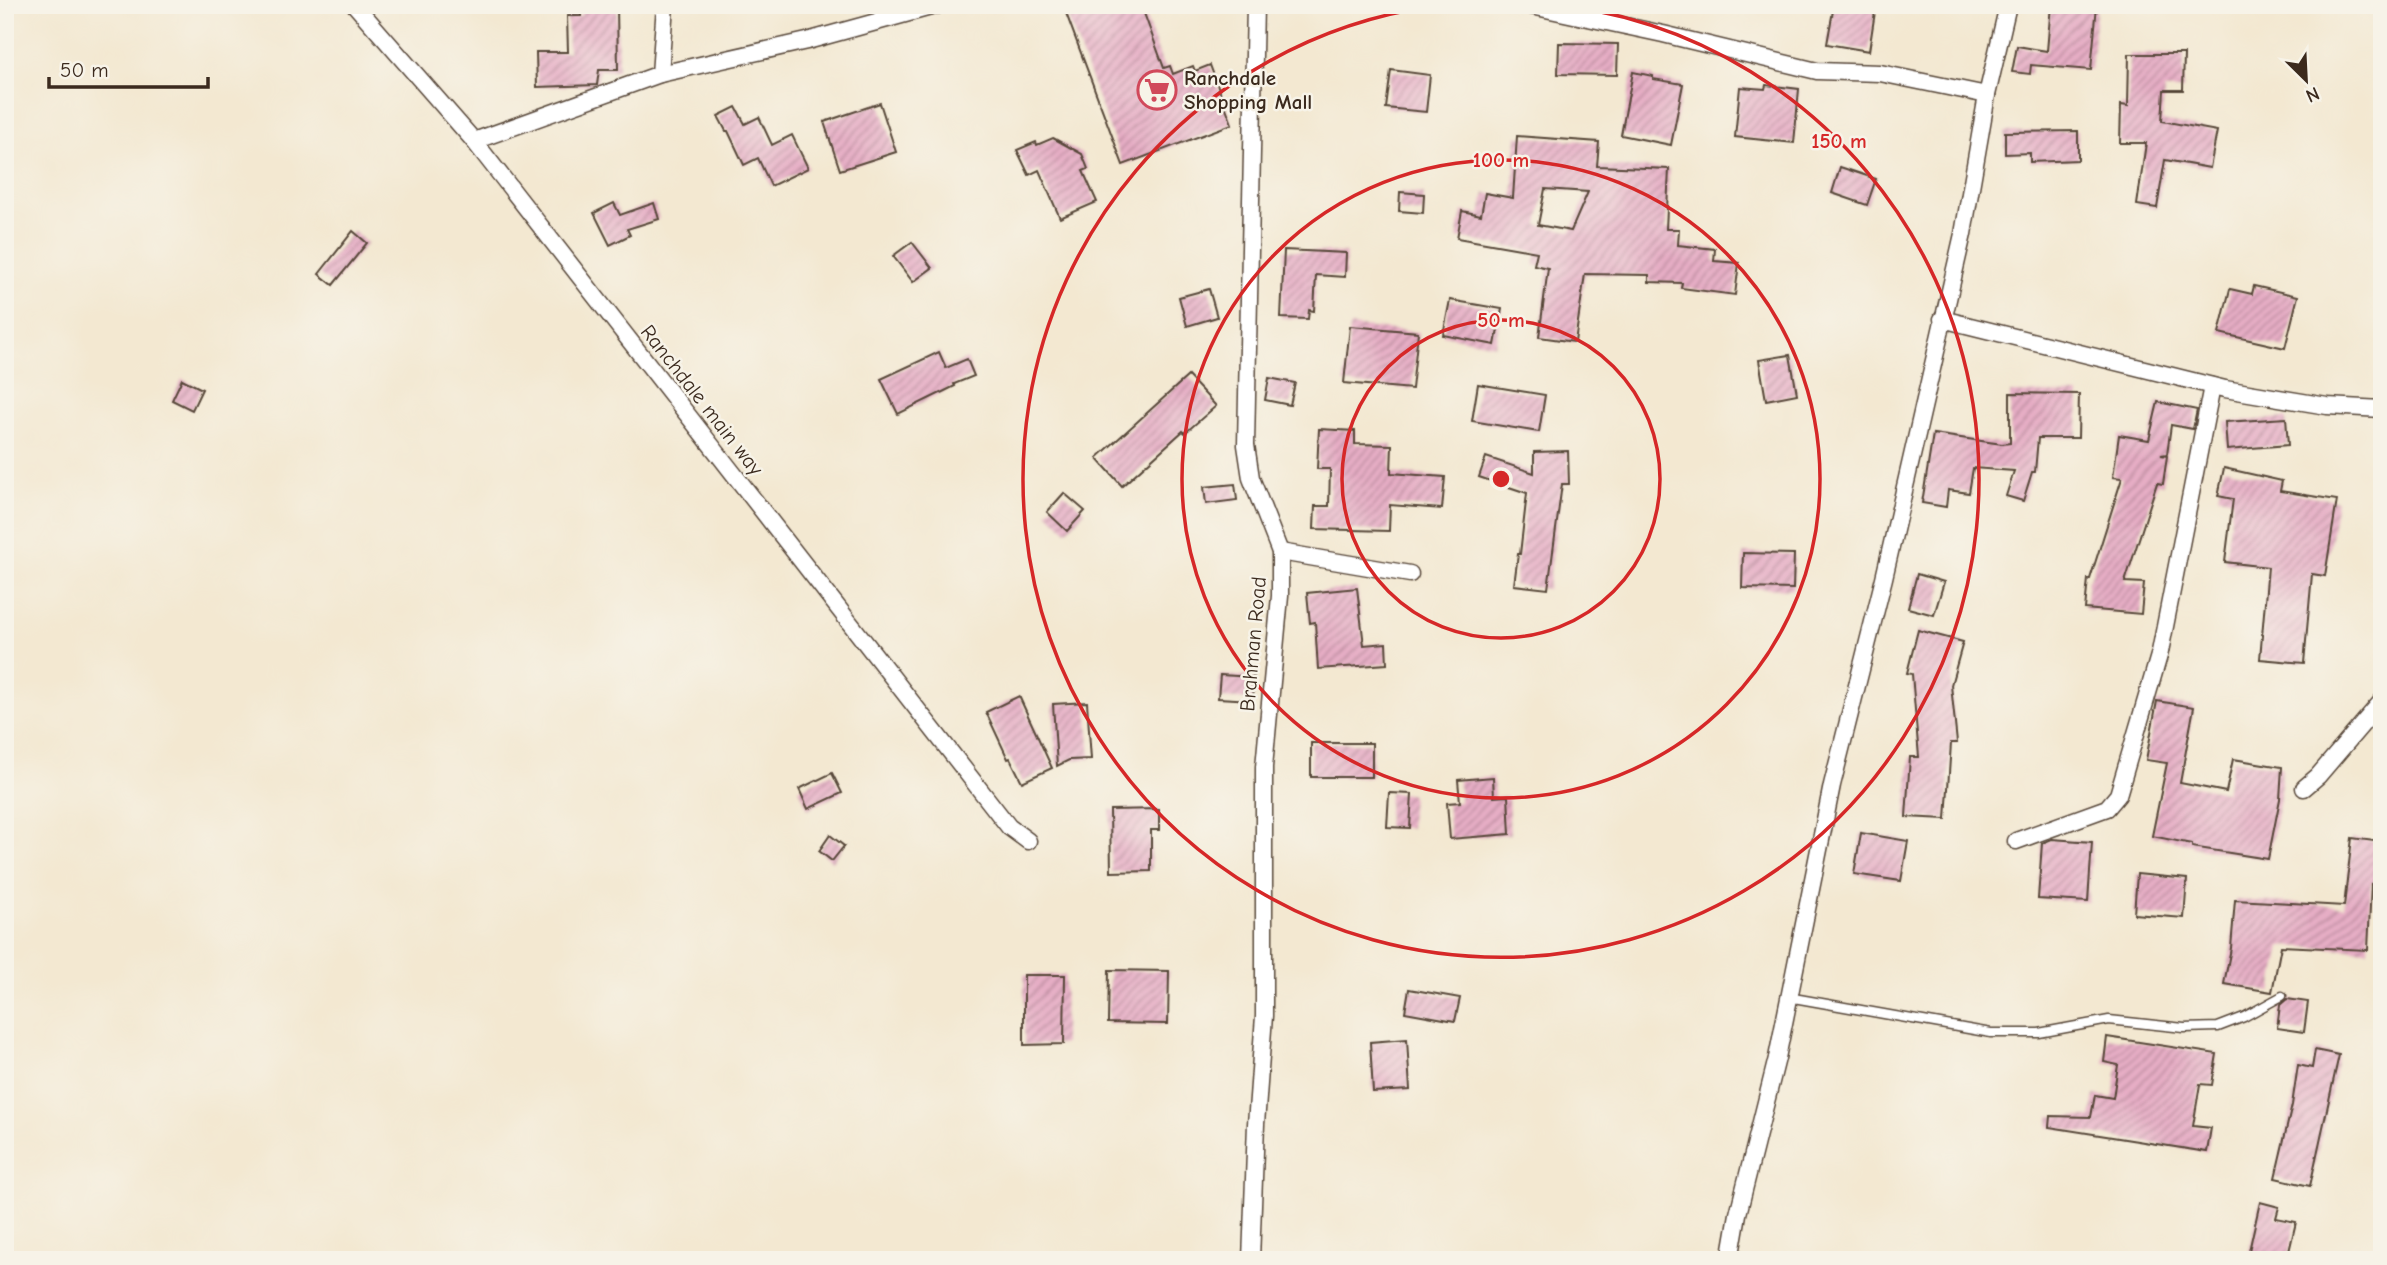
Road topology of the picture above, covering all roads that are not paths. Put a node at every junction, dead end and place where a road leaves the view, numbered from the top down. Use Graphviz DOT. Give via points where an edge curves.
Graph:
graph roads {
  1 [pos="355,5"];
  2 [pos="374,5"];
  3 [pos="665,5"];
  4 [pos="937,5"];
  5 [pos="1255,5"];
  6 [pos="1527,5"];
  7 [pos="2008,5"];
  8 [pos="370,23"];
  9 [pos="660,74"];
  10 [pos="1987,94"];
  11 [pos="474,141"];
  12 [pos="1942,319"];
  13 [pos="2212,386"];
  14 [pos="2382,409"];
  15 [pos="1280,552"];
  16 [pos="1410,574"];
  17 [pos="2382,701"];
  18 [pos="2304,788"];
  19 [pos="1028,841"];
  20 [pos="2017,841"];
  21 [pos="2282,996"];
  22 [pos="1788,997"];
  23 [pos="1251,1260"];
  24 [pos="1730,1260"];
  1 -- 8 [label="street, Ranchdale main way"];
  2 -- 8 [label="street"];
  3 -- 9 [label="street"];
  4 -- 9 [label="street" via="807,41"];
  5 -- 15 [label="street, Brahman Road" via="1246,445 1251,478"];
  6 -- 10 [label="street" via="1816,71 1880,73"];
  7 -- 10 [label="street"];
  8 -- 11 [label="street, Ranchdale main way"];
  9 -- 11 [label="street"];
  10 -- 12 [label="street" via="1963,234"];
  11 -- 19 [label="street, Ranchdale main way" via="1009,827"];
  12 -- 13 [label="street"];
  12 -- 22 [label="street" via="1832,785"];
  13 -- 14 [label="street" via="2327,407"];
  13 -- 20 [label="street" via="2160,652 2119,795 2107,808"];
  15 -- 16 [label="street"];
  15 -- 23 [label="street, Brahman Road" via="1264,767 1264,1016"];
  17 -- 18 [label="street"];
  21 -- 22 [label="lane" via="2218,1027 2109,1020 2039,1032 1991,1033"];
  22 -- 24 [label="street"];
}
